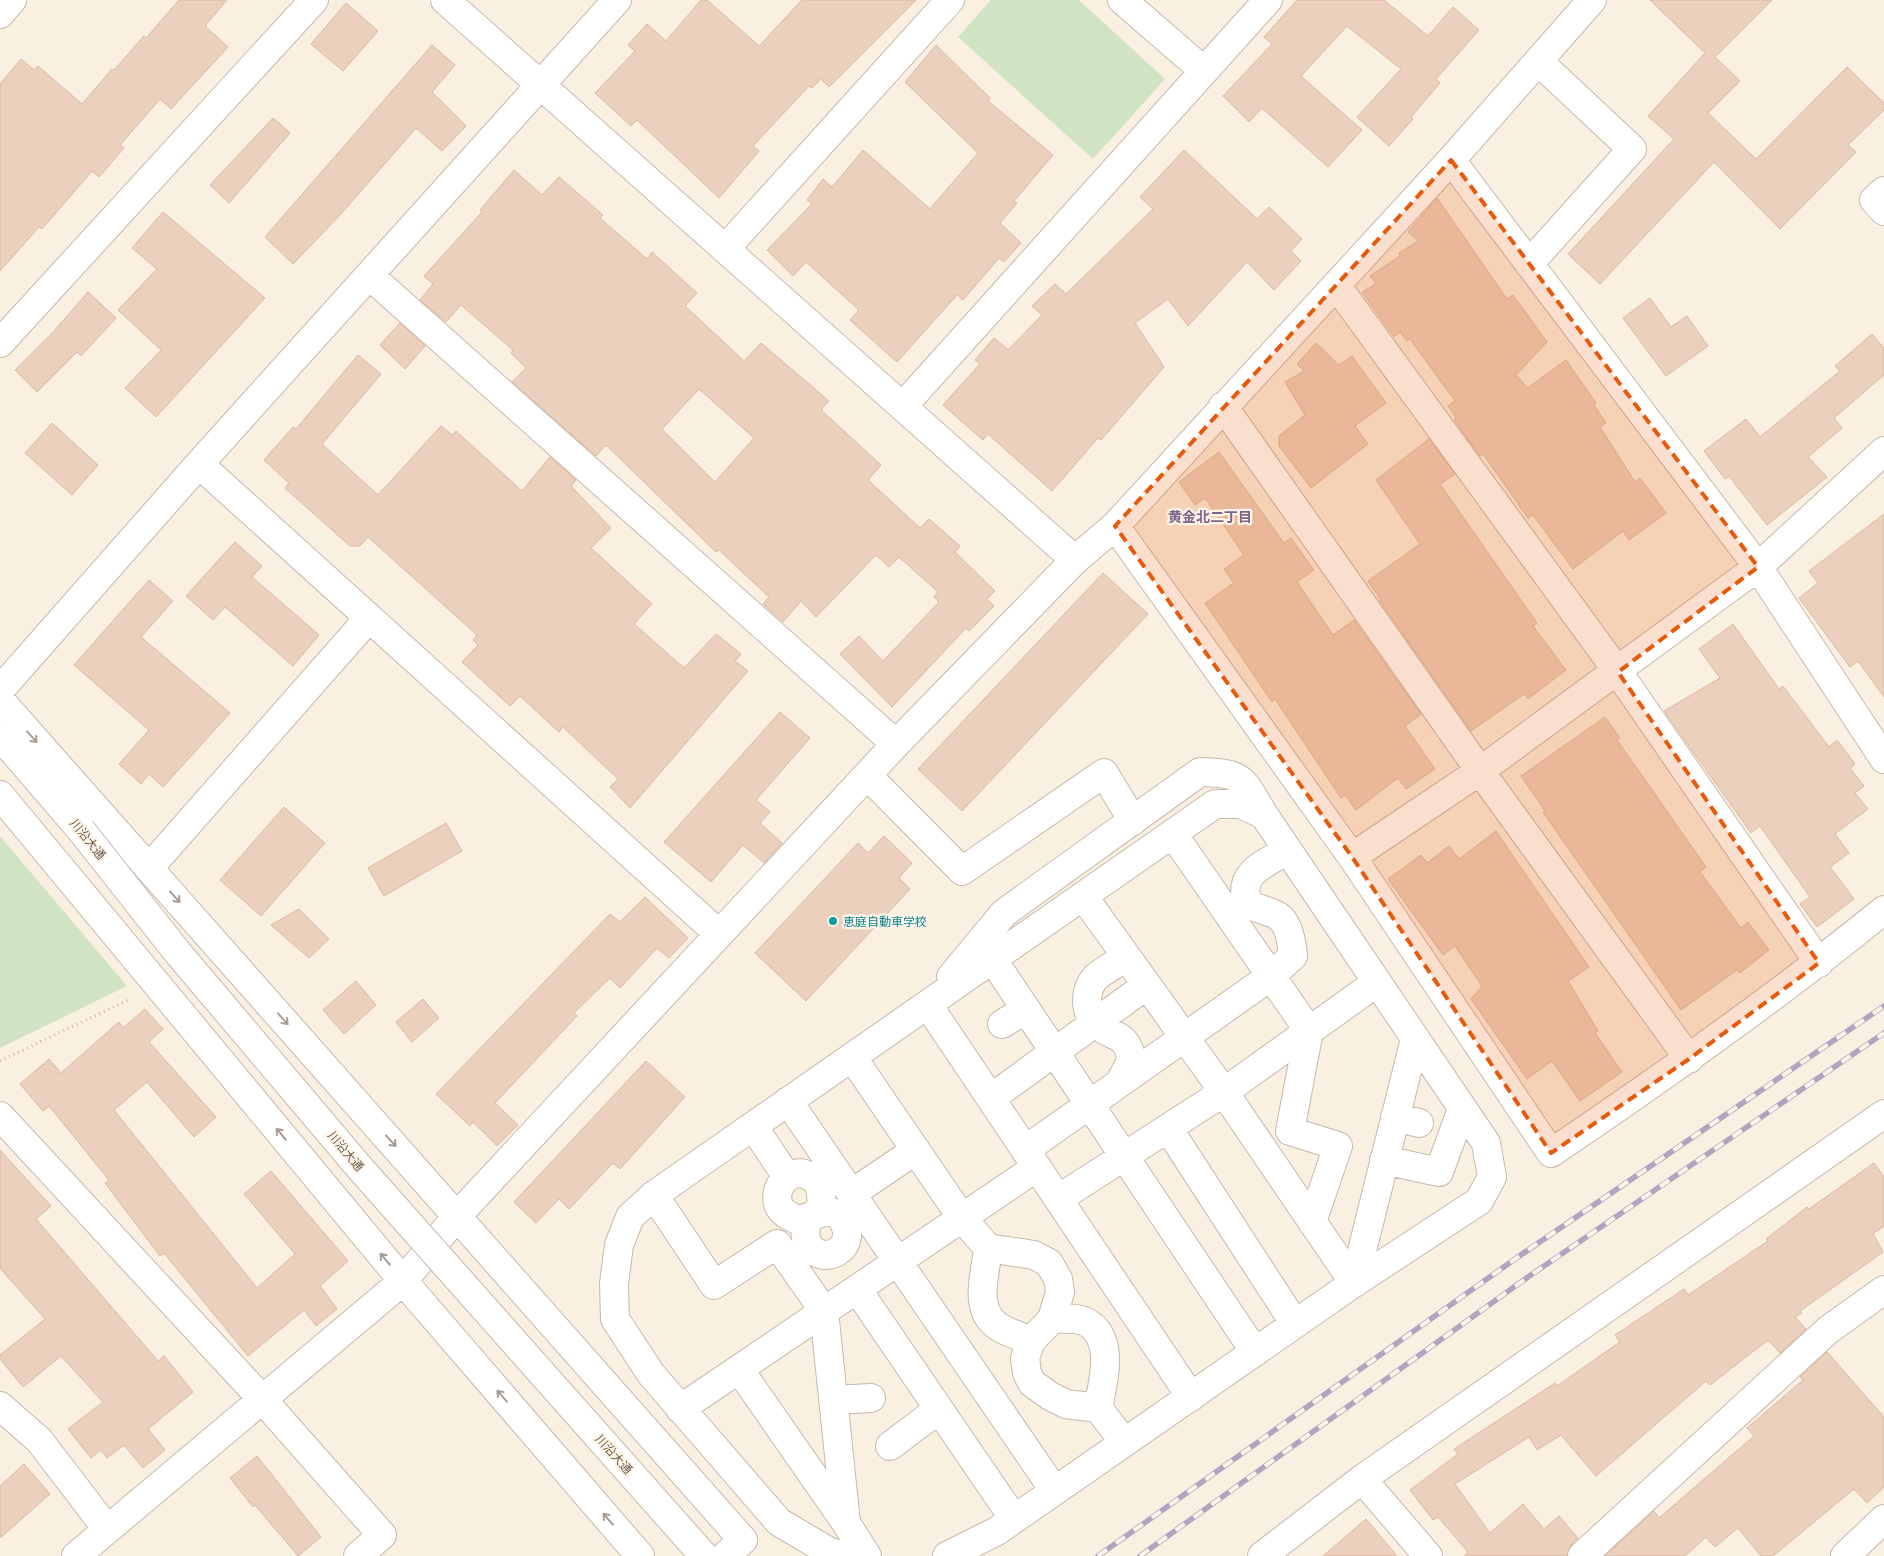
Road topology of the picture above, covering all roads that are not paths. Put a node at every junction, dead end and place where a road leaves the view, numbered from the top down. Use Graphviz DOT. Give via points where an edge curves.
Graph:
graph roads {
  1 [pos="12,0"];
  2 [pos="314,0"];
  3 [pos="445,0"];
  4 [pos="617,0"];
  5 [pos="950,0"];
  6 [pos="1122,0"];
  7 [pos="1268,0"];
  8 [pos="1592,0"];
  9 [pos="0,14"];
  10 [pos="1538,61"];
  11 [pos="1204,71"];
  12 [pos="540,85"];
  13 [pos="1451,160"];
  14 [pos="1884,191"];
  15 [pos="1884,211"];
  16 [pos="725,249"];
  17 [pos="1529,264"];
  18 [pos="369,275"];
  19 [pos="1336,285"];
  20 [pos="0,343"];
  21 [pos="903,406"];
  22 [pos="1223,406"];
  23 [pos="1884,451"];
  24 [pos="199,464"];
  25 [pos="1115,526"];
  26 [pos="1075,560"];
  27 [pos="1758,568"];
  28 [pos="369,618"];
  29 [pos="1618,672"];
  30 [pos="0,690"];
  31 [pos="0,700"];
  32 [pos="0,736"];
  33 [pos="896,744"];
  34 [pos="1884,759"];
  35 [pos="1480,771"];
  36 [pos="867,775"];
  37 [pos="0,795"];
  38 [pos="1264,815"];
  39 [pos="1133,821"];
  40 [pos="1172,834"];
  41 [pos="1288,850"];
  42 [pos="1352,857"];
  43 [pos="149,868"];
  44 [pos="1083,896"];
  45 [pos="1884,910"];
  46 [pos="719,934"];
  47 [pos="1126,958"];
  48 [pos="993,960"];
  49 [pos="1819,963"];
  50 [pos="1271,976"];
  51 [pos="1376,983"];
  52 [pos="1147,985"];
  53 [pos="928,1005"];
  54 [pos="1026,1009"];
  55 [pos="1095,1022"];
  56 [pos="1002,1024"];
  57 [pos="1309,1031"];
  58 [pos="1184,1037"];
  59 [pos="1415,1039"];
  60 [pos="1054,1052"];
  61 [pos="852,1057"];
  62 [pos="1689,1060"];
  63 [pos="1120,1082"];
  64 [pos="1224,1092"];
  65 [pos="990,1098"];
  66 [pos="788,1101"];
  67 [pos="1089,1104"];
  68 [pos="1462,1109"];
  69 [pos="0,1116"];
  70 [pos="1882,1120"];
  71 [pos="753,1126"];
  72 [pos="1168,1128"];
  73 [pos="916,1150"];
  74 [pos="1124,1157"];
  75 [pos="1031,1158"];
  76 [pos="1384,1160"];
  77 [pos="851,1194"];
  78 [pos="654,1195"];
  79 [pos="1058,1199"];
  80 [pos="457,1216"];
  81 [pos="962,1218"];
  82 [pos="1312,1222"];
  83 [pos="988,1248"];
  84 [pos="897,1262"];
  85 [pos="403,1281"];
  86 [pos="1354,1283"];
  87 [pos="859,1287"];
  88 [pos="1884,1290"];
  89 [pos="824,1311"];
  90 [pos="1052,1319"];
  91 [pos="1295,1324"];
  92 [pos="1031,1341"];
  93 [pos="1255,1352"];
  94 [pos="739,1368"];
  95 [pos="1191,1397"];
  96 [pos="871,1398"];
  97 [pos="262,1399"];
  98 [pos="834,1400"];
  99 [pos="0,1406"];
  100 [pos="1098,1408"];
  101 [pos="680,1409"];
  102 [pos="939,1409"];
  103 [pos="1124,1442"];
  104 [pos="890,1446"];
  105 [pos="1362,1479"];
  106 [pos="1054,1490"];
  107 [pos="1014,1519"];
  108 [pos="1884,1520"];
  109 [pos="846,1523"];
  110 [pos="107,1528"];
  111 [pos="76,1556"];
  112 [pos="358,1556"];
  113 [pos="640,1556"];
  114 [pos="704,1556"];
  115 [pos="725,1556"];
  116 [pos="844,1556"];
  117 [pos="866,1556"];
  118 [pos="947,1556"];
  119 [pos="1262,1556"];
  120 [pos="1428,1556"];
  121 [pos="1582,1556"];
  122 [pos="1845,1556"];
  1 -- 9 [label="street"];
  2 -- 20 [label="street"];
  3 -- 12 [label="street"];
  4 -- 12 [label="street"];
  5 -- 16 [label="street"];
  6 -- 11 [label="street"];
  7 -- 11 [label="street"];
  8 -- 10 [label="street"];
  10 -- 13 [label="street"];
  10 -- 17 [label="street" via="1632,149"];
  11 -- 21 [label="street"];
  12 -- 16 [label="street"];
  12 -- 18 [label="street"];
  13 -- 17 [label="street"];
  13 -- 19 [label="street"];
  14 -- 15 [label="street" via="1874,200"];
  16 -- 21 [label="street"];
  17 -- 27 [label="street"];
  18 -- 24 [label="street"];
  18 -- 33 [label="street"];
  19 -- 22 [label="street"];
  19 -- 29 [label="street"];
  21 -- 26 [label="street"];
  22 -- 25 [label="street"];
  22 -- 35 [label="street"];
  23 -- 27 [label="street"];
  24 -- 28 [label="street"];
  24 -- 30 [label="street"];
  25 -- 26 [label="street"];
  25 -- 42 [label="street"];
  26 -- 33 [label="street"];
  27 -- 29 [label="street"];
  27 -- 34 [label="street"];
  28 -- 43 [label="street"];
  28 -- 46 [label="street"];
  29 -- 35 [label="street"];
  29 -- 49 [label="street"];
  31 -- 43 [label="street, one-way"];
  32 -- 114 [label="street, 川沿大通, bridge" via="359,1167"];
  33 -- 36 [label="street"];
  35 -- 42 [label="street"];
  35 -- 62 [label="street"];
  36 -- 39 [label="street" via="962,871 1104,773"];
  36 -- 46 [label="street"];
  85 -- 37 [label="street, one-way"];
  38 -- 39 [label="street" via="1243,781 1228,773 1200,772"];
  38 -- 40 [label="street" via="1241,804 1215,804"];
  38 -- 41 [label="street"];
  39 -- 53 [label="street" via="1004,913"];
  40 -- 44 [label="street"];
  40 -- 50 [label="street"];
  41 -- 50 [label="street" via="1251,874 1246,879 1244,892 1248,904 1278,916 1286,926 1292,944 1293,956"];
  41 -- 51 [label="street"];
  42 -- 62 [label="street" via="1552,1153"];
  43 -- 80 [label="street, one-way"];
  44 -- 47 [label="street"];
  44 -- 48 [label="street"];
  45 -- 49 [label="street"];
  46 -- 80 [label="street"];
  47 -- 52 [label="street"];
  47 -- 55 [label="street" via="1095,978 1087,997 1087,1010"];
  48 -- 53 [label="street"];
  48 -- 54 [label="street"];
  49 -- 62 [label="street"];
  50 -- 57 [label="street"];
  50 -- 58 [label="street"];
  51 -- 57 [label="street"];
  51 -- 59 [label="street"];
  52 -- 55 [label="street"];
  52 -- 58 [label="street"];
  53 -- 61 [label="street"];
  53 -- 65 [label="street"];
  54 -- 56 [label="street"];
  54 -- 60 [label="street"];
  55 -- 60 [label="street"];
  55 -- 63 [label="street" via="1110,1033 1121,1036 1128,1045 1132,1059"];
  57 -- 64 [label="street"];
  57 -- 82 [label="street" via="1290,1131 1338,1146"];
  58 -- 63 [label="street"];
  58 -- 64 [label="street"];
  59 -- 68 [label="street"];
  59 -- 76 [label="street" via="1407,1120"];
  60 -- 65 [label="street"];
  60 -- 67 [label="street"];
  61 -- 66 [label="street"];
  61 -- 73 [label="street"];
  63 -- 67 [label="street"];
  64 -- 72 [label="street"];
  64 -- 82 [label="street"];
  65 -- 75 [label="street"];
  66 -- 71 [label="street"];
  66 -- 77 [label="street"];
  67 -- 74 [label="street"];
  67 -- 75 [label="street"];
  68 -- 76 [label="street" via="1439,1172"];
  68 -- 86 [label="street" via="1486,1143 1492,1177 1479,1201"];
  69 -- 97 [label="street"];
  70 -- 105 [label="street"];
  71 -- 78 [label="street"];
  71 -- 87 [label="street" via="787,1177 779,1187 778,1200 783,1212 795,1219 812,1215 803,1231 806,1243 814,1252 825,1256 836,1252"];
  72 -- 74 [label="street"];
  72 -- 91 [label="street"];
  73 -- 77 [label="street"];
  73 -- 81 [label="street"];
  74 -- 79 [label="street"];
  74 -- 93 [label="street"];
  75 -- 79 [label="street"];
  75 -- 81 [label="street"];
  76 -- 86 [label="street"];
  77 -- 84 [label="street"];
  78 -- 89 [label="street" via="714,1285 778,1244"];
  78 -- 101 [label="street" via="630,1217 619,1245 614,1284 615,1318 651,1374"];
  79 -- 95 [label="street"];
  80 -- 85 [label="street"];
  80 -- 115 [label="street" via="744,1540"];
  81 -- 83 [label="street"];
  81 -- 84 [label="street"];
  82 -- 86 [label="street"];
  83 -- 90 [label="street" via="1034,1255 1049,1264 1058,1279 1060,1292"];
  83 -- 92 [label="street" via="982,1297 988,1317 999,1328"];
  84 -- 87 [label="street"];
  84 -- 106 [label="street"];
  85 -- 97 [label="street"];
  113 -- 85 [label="street, one-way"];
  86 -- 91 [label="street"];
  87 -- 89 [label="street"];
  87 -- 102 [label="street"];
  88 -- 121 [label="street" via="1828,1330"];
  89 -- 94 [label="street"];
  89 -- 98 [label="street"];
  90 -- 92 [label="street"];
  90 -- 100 [label="street" via="1087,1322 1098,1334 1106,1352"];
  91 -- 93 [label="street"];
  92 -- 100 [label="street" via="1025,1358 1026,1373 1032,1383 1066,1404"];
  93 -- 95 [label="street"];
  94 -- 101 [label="street"];
  94 -- 109 [label="street"];
  95 -- 103 [label="street"];
  96 -- 98 [label="street"];
  97 -- 110 [label="street"];
  97 -- 112 [label="street" via="382,1535"];
  98 -- 109 [label="street"];
  99 -- 110 [label="street" via="39,1440"];
  100 -- 103 [label="street"];
  101 -- 116 [label="street" via="779,1522 828,1551"];
  102 -- 104 [label="street"];
  102 -- 107 [label="street"];
  103 -- 106 [label="street"];
  105 -- 119 [label="street"];
  105 -- 120 [label="street"];
  106 -- 107 [label="street"];
  107 -- 118 [label="street"];
  108 -- 122 [label="street"];
  109 -- 117 [label="street"];
  110 -- 111 [label="street"];
}
